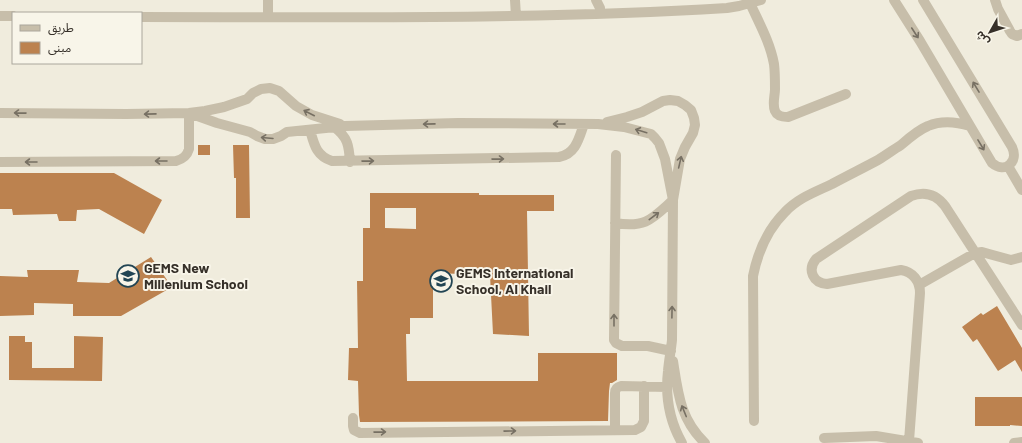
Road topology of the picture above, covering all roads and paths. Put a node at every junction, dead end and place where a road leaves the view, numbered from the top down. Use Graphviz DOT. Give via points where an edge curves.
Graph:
graph roads {
  1 [pos="268,0"];
  2 [pos="515,0"];
  3 [pos="596,0"];
  4 [pos="760,0"];
  5 [pos="894,0"];
  6 [pos="923,0"];
  7 [pos="995,0"];
  8 [pos="750,3"];
  9 [pos="600,14"];
  10 [pos="0,16"];
  11 [pos="12,16"];
  12 [pos="516,16"];
  13 [pos="142,17"];
  14 [pos="268,17"];
  15 [pos="1022,34"];
  16 [pos="846,94"];
  17 [pos="0,113"];
  18 [pos="189,113"];
  19 [pos="584,124"];
  20 [pos="598,124"];
  21 [pos="345,126"];
  22 [pos="970,126"];
  23 [pos="334,127"];
  24 [pos="310,130"];
  25 [pos="616,155"];
  26 [pos="0,162"];
  27 [pos="350,162"];
  28 [pos="1008,166"];
  29 [pos="1022,190"];
  30 [pos="673,200"];
  31 [pos="615,224"];
  32 [pos="975,253"];
  33 [pos="1022,257"];
  34 [pos="919,285"];
  35 [pos="1022,325"];
  36 [pos="671,351"];
  37 [pos="644,386"];
  38 [pos="667,387"];
  39 [pos="353,418"];
  40 [pos="754,421"];
  41 [pos="615,430"];
  42 [pos="824,438"];
  43 [pos="914,442"];
  44 [pos="1022,442"];
  45 [pos="682,443"];
  46 [pos="705,443"];
  47 [pos="1014,443"];
  1 -- 14 [label="street"];
  2 -- 12 [label="street"];
  3 -- 9 [label="street"];
  4 -- 8 [label="street"];
  5 -- 22 [label="street, one-way"];
  28 -- 6 [label="street, one-way" via="1014,160 1012,147"];
  7 -- 15 [label="street" via="1012,34"];
  8 -- 9 [label="street" via="715,8"];
  8 -- 16 [label="street" via="771,52 775,77 774,107 778,115 788,117"];
  9 -- 12 [label="street"];
  10 -- 11 [label="street"];
  12 -- 14 [label="street"];
  13 -- 14 [label="street"];
  18 -- 17 [label="street, one-way"];
  21 -- 18 [label="street, one-way" via="312,115 296,106 279,91 270,88 261,89 247,99 224,107"];
  24 -- 18 [label="street, one-way" via="287,132 273,139 265,139"];
  18 -- 26 [label="street, one-way" via="190,149 181,160"];
  19 -- 20 [label="street"];
  19 -- 21 [label="street, one-way" via="458,123"];
  27 -- 19 [label="street, one-way" via="559,157 568,154 574,148"];
  30 -- 20 [label="street, one-way" via="665,159 656,138 638,130"];
  30 -- 20 [label="street, one-way" via="680,159 695,125 691,110 678,101 670,100 635,115"];
  21 -- 23 [label="street"];
  22 -- 28 [label="street, one-way" via="992,163 999,167"];
  22 -- 40 [label="street" via="945,122 929,126 866,166 797,202 767,234 756,262 754,276"];
  23 -- 24 [label="street"];
  23 -- 27 [label="street" via="348,144"];
  24 -- 27 [label="street" via="316,148 326,160"];
  25 -- 31 [label="street"];
  28 -- 29 [label="street"];
  31 -- 30 [label="street, one-way" via="643,223"];
  36 -- 30 [label="street, one-way"];
  36 -- 31 [label="street, one-way" via="648,346 622,346 614,340"];
  32 -- 33 [label="street" via="982,252 1011,260"];
  32 -- 34 [label="street"];
  32 -- 34 [label="street" via="941,200 924,193 911,196 816,259 812,267 815,279 823,284 901,270 914,276"];
  32 -- 35 [label="street"];
  34 -- 43 [label="street"];
  36 -- 38 [label="street"];
  46 -- 36 [label="street, one-way" via="690,425 683,410"];
  37 -- 38 [label="street"];
  37 -- 41 [label="street" via="644,420 641,427 635,430"];
  37 -- 41 [label="street" via="618,386 615,391"];
  38 -- 45 [label="street" via="669,412"];
  39 -- 41 [label="street, one-way" via="355,432"];
  42 -- 43 [label="street" via="876,436"];
  44 -- 47 [label="street"];
}
